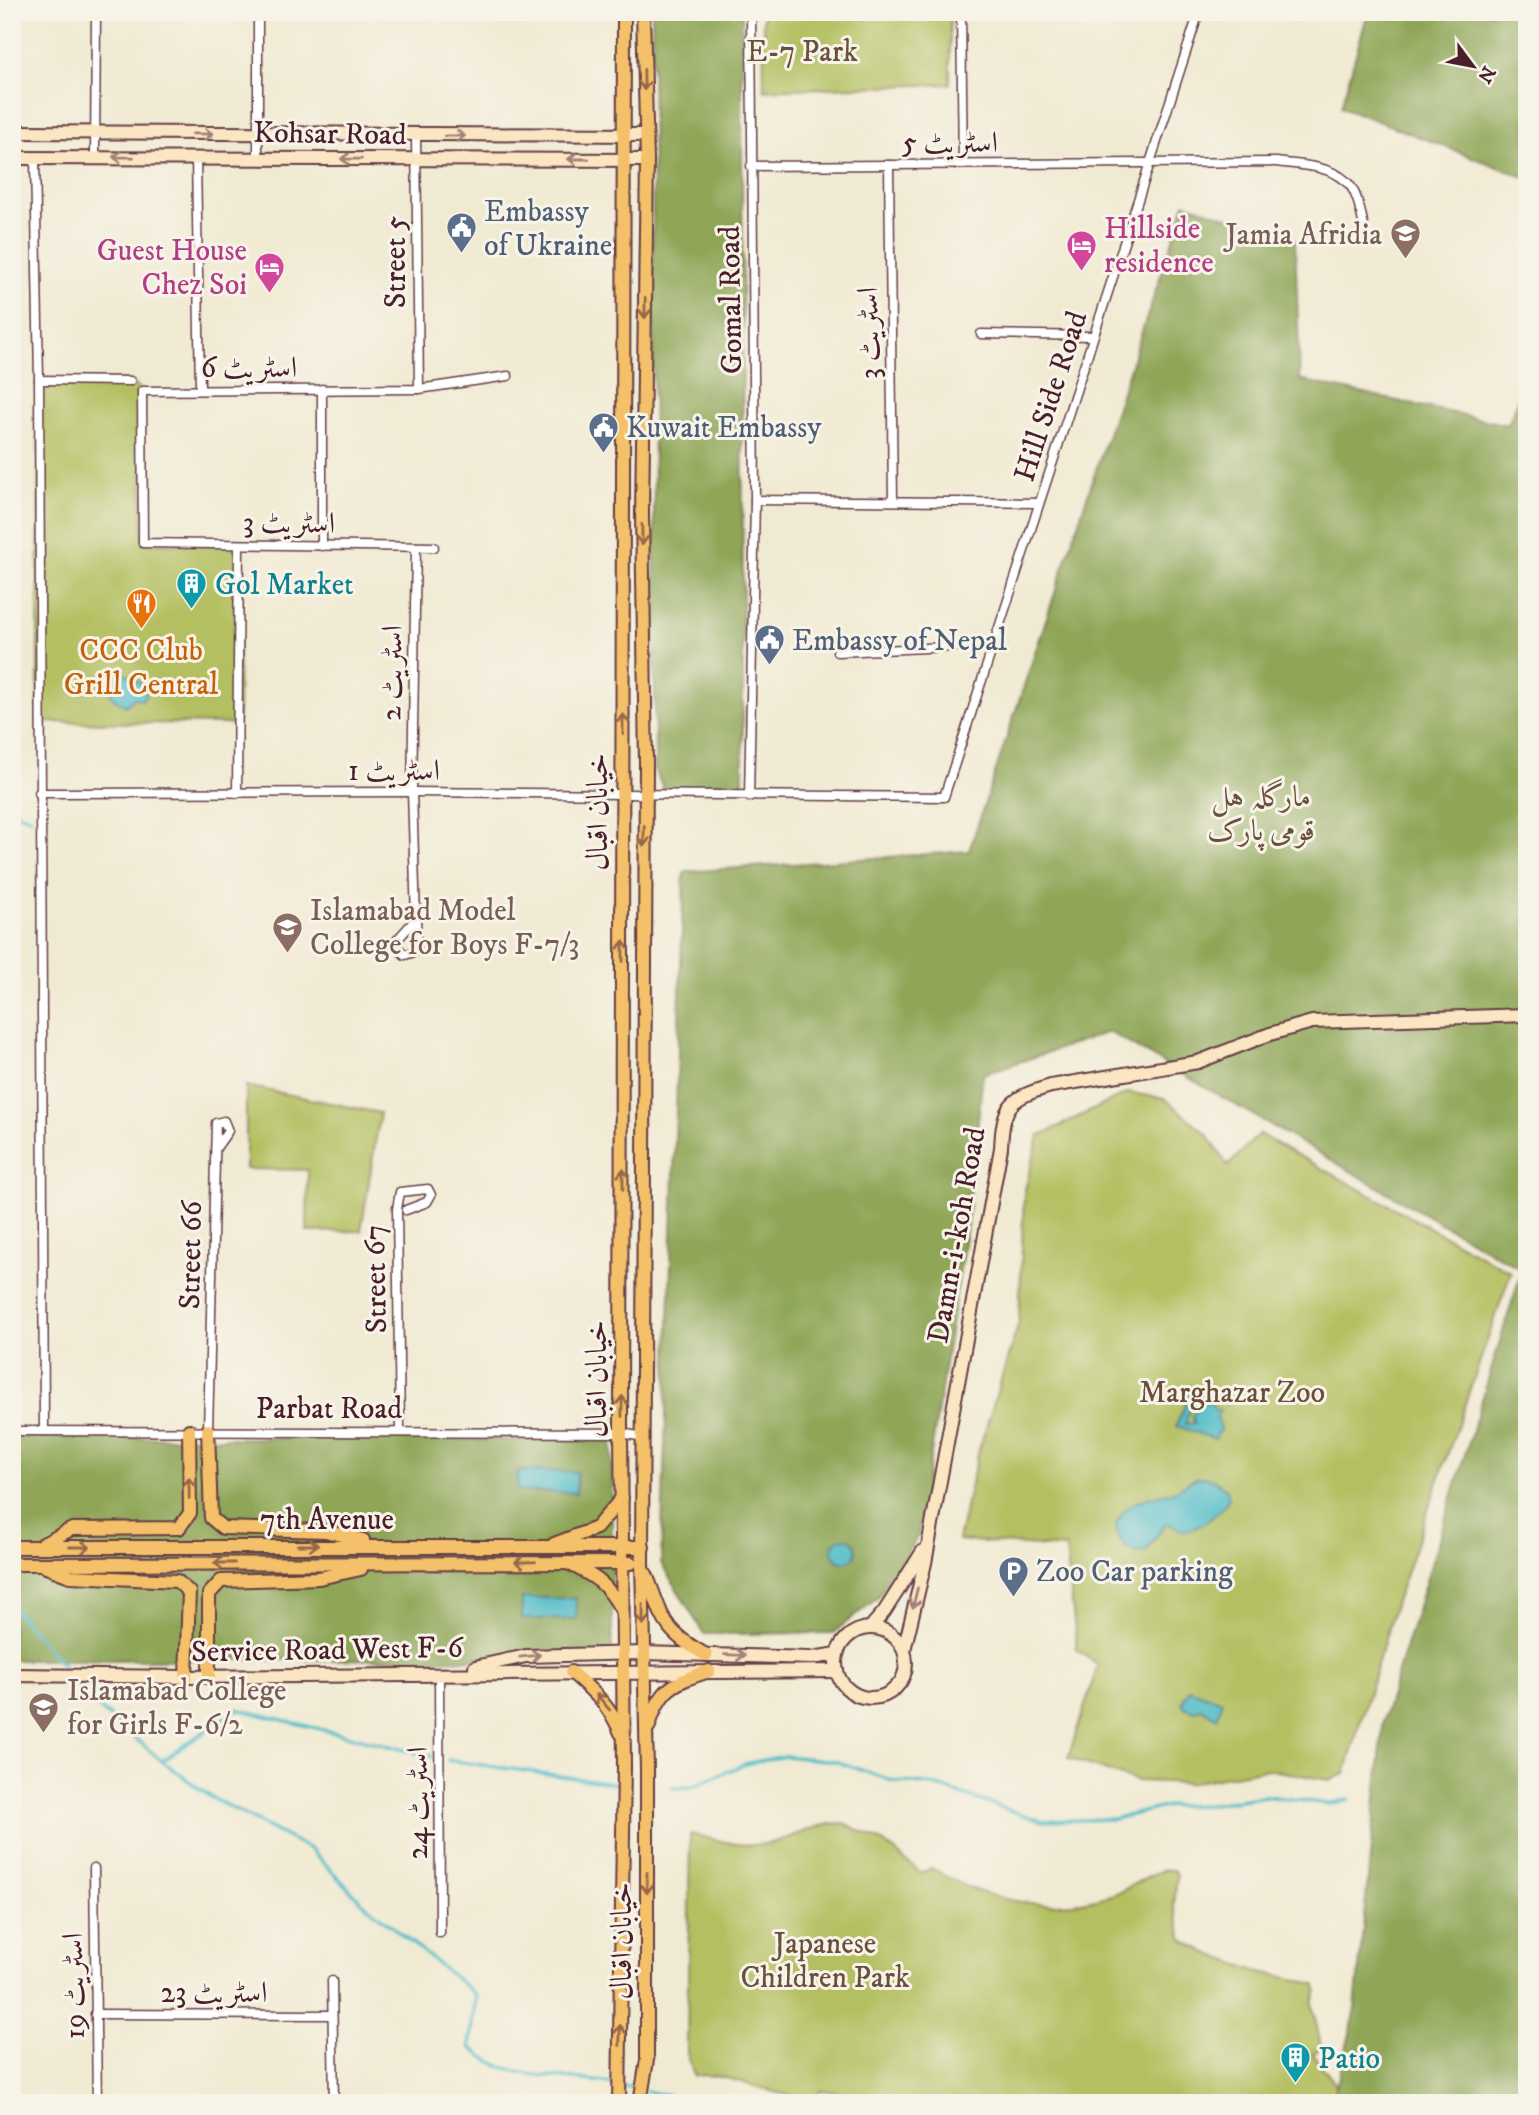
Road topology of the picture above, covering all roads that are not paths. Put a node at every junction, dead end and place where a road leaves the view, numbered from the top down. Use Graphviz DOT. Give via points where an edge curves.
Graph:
graph roads {
  1 [pos="96,12"];
  2 [pos="258,12"];
  3 [pos="643,12"];
  4 [pos="751,12"];
  5 [pos="961,12"];
  6 [pos="1199,12"];
  7 [pos="624,13"];
  8 [pos="12,132"];
  9 [pos="96,132"];
  10 [pos="258,135"];
  11 [pos="622,135"];
  12 [pos="646,135"];
  13 [pos="416,136"];
  14 [pos="95,157"];
  15 [pos="12,158"];
  16 [pos="35,158"];
  17 [pos="196,158"];
  18 [pos="258,158"];
  19 [pos="624,159"];
  20 [pos="417,160"];
  21 [pos="647,160"];
  22 [pos="1150,163"];
  23 [pos="962,164"];
  24 [pos="889,165"];
  25 [pos="751,166"];
  26 [pos="1364,227"];
  27 [pos="981,334"];
  28 [pos="1093,336"];
  29 [pos="508,376"];
  30 [pos="39,380"];
  31 [pos="130,381"];
  32 [pos="321,389"];
  33 [pos="419,389"];
  34 [pos="200,390"];
  35 [pos="755,500"];
  36 [pos="893,500"];
  37 [pos="1039,503"];
  38 [pos="143,543"];
  39 [pos="239,545"];
  40 [pos="322,545"];
  41 [pos="416,547"];
  42 [pos="434,547"];
  43 [pos="993,645"];
  44 [pos="837,652"];
  45 [pos="412,792"];
  46 [pos="39,793"];
  47 [pos="237,793"];
  48 [pos="622,796"];
  49 [pos="645,797"];
  50 [pos="749,797"];
  51 [pos="415,920"];
  52 [pos="1527,1016"];
  53 [pos="216,1148"];
  54 [pos="406,1210"];
  55 [pos="188,1430"];
  56 [pos="208,1430"];
  57 [pos="12,1431"];
  58 [pos="44,1431"];
  59 [pos="400,1431"];
  60 [pos="621,1433"];
  61 [pos="645,1437"];
  62 [pos="621,1498"];
  63 [pos="382,1545"];
  64 [pos="12,1547"];
  65 [pos="36,1547"];
  66 [pos="547,1547"];
  67 [pos="643,1547"];
  68 [pos="926,1547"];
  69 [pos="622,1548"];
  70 [pos="565,1562"];
  71 [pos="36,1563"];
  72 [pos="623,1563"];
  73 [pos="642,1563"];
  74 [pos="12,1564"];
  75 [pos="385,1564"];
  76 [pos="621,1609"];
  77 [pos="870,1628"];
  78 [pos="904,1650"];
  79 [pos="623,1653"];
  80 [pos="643,1653"];
  81 [pos="837,1654"];
  82 [pos="706,1655"];
  83 [pos="709,1671"];
  84 [pos="837,1671"];
  85 [pos="571,1672"];
  86 [pos="439,1673"];
  87 [pos="622,1673"];
  88 [pos="643,1673"];
  89 [pos="12,1675"];
  90 [pos="186,1677"];
  91 [pos="209,1677"];
  92 [pos="646,1734"];
  93 [pos="624,1740"];
  94 [pos="94,1868"];
  95 [pos="440,1933"];
  96 [pos="331,1981"];
  97 [pos="95,2014"];
  98 [pos="332,2015"];
  99 [pos="97,2103"];
  100 [pos="334,2103"];
  101 [pos="619,2103"];
  102 [pos="640,2103"];
  1 -- 9 [label="street"];
  2 -- 10 [label="street"];
  3 -- 12 [label="main road, خیابان اقبال, one-way"];
  4 -- 25 [label="street, Gomal Road"];
  5 -- 23 [label="street"];
  6 -- 22 [label="street, Hill Side Road"];
  7 -- 11 [label="main road, خیابان اقبال"];
  8 -- 9 [label="street, Kohsar Road"];
  9 -- 10 [label="street, Kohsar Road, one-way"];
  9 -- 14 [label="street"];
  10 -- 13 [label="street, Kohsar Road"];
  10 -- 18 [label="street"];
  11 -- 12 [label="street, Kohsar Road"];
  13 -- 11 [label="street, Kohsar Road, one-way"];
  11 -- 19 [label="main road, خیابان اقبال"];
  12 -- 21 [label="main road, خیابان اقبال"];
  13 -- 20 [label="street, Street 5"];
  14 -- 16 [label="street, Kohsar Road"];
  17 -- 14 [label="street, Kohsar Road, one-way"];
  15 -- 16 [label="street, Kohsar Road"];
  16 -- 30 [label="street"];
  17 -- 18 [label="street, Kohsar Road"];
  17 -- 34 [label="street"];
  20 -- 18 [label="street, Kohsar Road, one-way"];
  19 -- 20 [label="street, Kohsar Road, one-way"];
  19 -- 21 [label="street, Kohsar Road"];
  48 -- 19 [label="main road, خیابان اقبال, one-way"];
  20 -- 33 [label="street, Street 5"];
  21 -- 49 [label="main road, خیابان اقبال, one-way" via="642,514"];
  22 -- 23 [label="street, اسٹریٹ 5"];
  22 -- 26 [label="street, اسٹریٹ 5" via="1276,162 1314,167 1346,181 1358,202"];
  22 -- 28 [label="street, Hill Side Road"];
  23 -- 24 [label="street, اسٹریٹ 5"];
  24 -- 25 [label="street, اسٹریٹ 5"];
  24 -- 36 [label="street, اسٹریٹ 3"];
  25 -- 35 [label="street, Gomal Road"];
  27 -- 28 [label="street"];
  28 -- 37 [label="street, Hill Side Road"];
  29 -- 33 [label="street, اسٹریٹ 6"];
  30 -- 31 [label="street"];
  30 -- 46 [label="street"];
  32 -- 33 [label="street, اسٹریٹ 6"];
  32 -- 34 [label="street, اسٹریٹ 6"];
  32 -- 40 [label="street"];
  34 -- 38 [label="street, اسٹریٹ 6" via="142,391"];
  35 -- 36 [label="street"];
  35 -- 50 [label="street, Gomal Road"];
  36 -- 37 [label="street"];
  37 -- 43 [label="street, Hill Side Road"];
  38 -- 39 [label="street, اسٹریٹ 3"];
  39 -- 40 [label="street, اسٹریٹ 3"];
  39 -- 47 [label="street"];
  40 -- 41 [label="street, اسٹریٹ 3"];
  41 -- 42 [label="street, اسٹریٹ 3"];
  41 -- 45 [label="street, اسٹریٹ 2"];
  43 -- 44 [label="street"];
  43 -- 50 [label="street, Hill Side Road" via="944,797"];
  45 -- 47 [label="street, اسٹریٹ 1"];
  45 -- 48 [label="street, اسٹریٹ 1"];
  45 -- 51 [label="street, اسٹریٹ 2" via="417,951 405,955 397,940"];
  46 -- 47 [label="street, اسٹریٹ 1"];
  46 -- 58 [label="street"];
  48 -- 49 [label="street, اسٹریٹ 1"];
  60 -- 48 [label="main road, خیابان اقبال, one-way"];
  49 -- 50 [label="street, اسٹریٹ 1"];
  49 -- 61 [label="main road, خیابان اقبال, one-way"];
  52 -- 68 [label="street, Damn-i-koh Road" via="1311,1022 1198,1062 1051,1086 1008,1106 1002,1117 1001,1148"];
  53 -- 56 [label="street, Street 66" via="228,1131 224,1121 216,1123"];
  54 -- 59 [label="street, Street 67" via="427,1202 428,1189 400,1192 397,1209"];
  55 -- 56 [label="street, Parbat Road"];
  55 -- 58 [label="street, Parbat Road"];
  65 -- 55 [label="main road, one-way" via="72,1529 178,1528 190,1513"];
  56 -- 59 [label="street, Parbat Road"];
  56 -- 63 [label="main road" via="211,1518 223,1528 325,1531"];
  57 -- 58 [label="street, Parbat Road"];
  59 -- 60 [label="street, Parbat Road"];
  60 -- 61 [label="street, Parbat Road"];
  60 -- 62 [label="main road, خیابان اقبال"];
  61 -- 67 [label="main road, خیابان اقبال"];
  62 -- 66 [label="main road" via="596,1528"];
  62 -- 69 [label="main road, خیابان اقبال"];
  65 -- 63 [label="main road, 7th Avenue, one-way"];
  63 -- 66 [label="main road, 7th Avenue"];
  64 -- 65 [label="main road, 7th Avenue"];
  66 -- 69 [label="main road, 7th Avenue"];
  67 -- 69 [label="main road, 7th Avenue"];
  67 -- 73 [label="main road, خیابان اقبال"];
  68 -- 77 [label="street"];
  68 -- 78 [label="street, Damn-i-koh Road, one-way"];
  69 -- 72 [label="main road, خیابان اقبال"];
  70 -- 72 [label="main road, 7th Avenue"];
  70 -- 75 [label="main road, 7th Avenue, one-way"];
  70 -- 76 [label="main road" via="599,1579"];
  71 -- 74 [label="main road, 7th Avenue"];
  75 -- 71 [label="main road, 7th Avenue, one-way"];
  71 -- 90 [label="main road" via="70,1576 177,1581 189,1592"];
  72 -- 73 [label="main road, 7th Avenue"];
  72 -- 76 [label="main road, خیابان اقبال"];
  73 -- 80 [label="main road, خیابان اقبال, one-way"];
  73 -- 82 [label="main road" via="665,1625 679,1640"];
  75 -- 91 [label="main road" via="319,1578 222,1581 209,1594"];
  76 -- 79 [label="main road, خیابان اقبال"];
  77 -- 78 [label="street" via="890,1633"];
  77 -- 81 [label="street" via="849,1636"];
  78 -- 84 [label="street" via="903,1679 883,1696 860,1697 841,1682"];
  79 -- 80 [label="street"];
  86 -- 79 [label="street, one-way" via="526,1656"];
  79 -- 87 [label="main road, خیابان اقبال"];
  80 -- 82 [label="street"];
  80 -- 88 [label="main road, خیابان اقبال"];
  82 -- 81 [label="street, one-way" via="812,1658"];
  81 -- 84 [label="street"];
  83 -- 84 [label="street"];
  83 -- 88 [label="street"];
  83 -- 92 [label="main road" via="668,1689 656,1702"];
  85 -- 86 [label="street, Service Road West F-6"];
  85 -- 87 [label="street, Service Road West F-6"];
  93 -- 85 [label="main road, one-way" via="613,1713"];
  86 -- 91 [label="street, Service Road West F-6"];
  86 -- 95 [label="street, اسٹریٹ 24"];
  87 -- 88 [label="street, Service Road West F-6"];
  87 -- 93 [label="main road, خیابان اقبال"];
  88 -- 92 [label="main road, خیابان اقبال"];
  89 -- 90 [label="street, Service Road West F-6"];
  90 -- 91 [label="street, Service Road West F-6"];
  92 -- 102 [label="main road, خیابان اقبال, one-way" via="647,2060"];
  101 -- 93 [label="main road, خیابان اقبال, one-way"];
  94 -- 97 [label="street, اسٹریٹ 19"];
  96 -- 98 [label="street"];
  97 -- 98 [label="street, اسٹریٹ 23"];
  97 -- 99 [label="street, اسٹریٹ 19"];
  98 -- 100 [label="street"];
}
